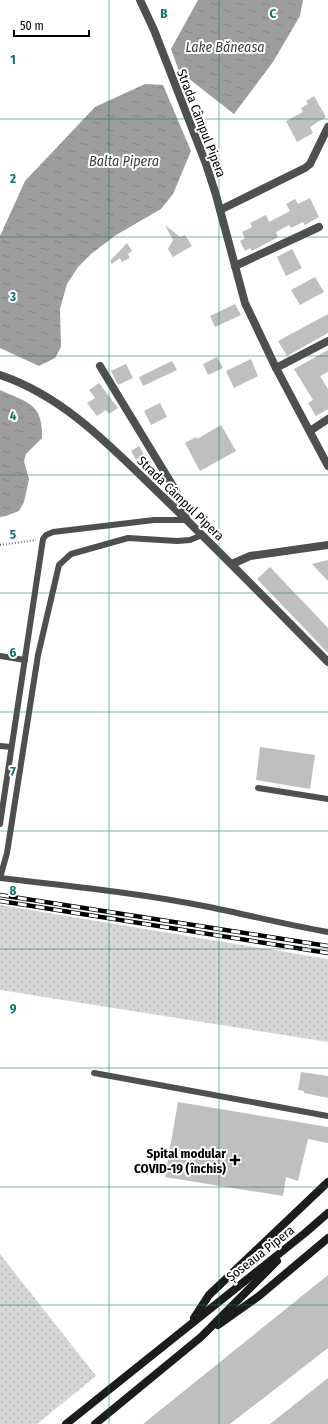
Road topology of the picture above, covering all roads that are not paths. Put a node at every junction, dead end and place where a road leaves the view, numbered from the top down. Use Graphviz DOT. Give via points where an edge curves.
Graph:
graph roads {
  1 [pos="140,0"];
  2 [pos="328,127"];
  3 [pos="220,210"];
  4 [pos="319,227"];
  5 [pos="235,266"];
  6 [pos="328,341"];
  7 [pos="100,366"];
  8 [pos="276,368"];
  9 [pos="0,375"];
  10 [pos="328,420"];
  11 [pos="310,431"];
  12 [pos="328,466"];
  13 [pos="187,520"];
  14 [pos="202,535"];
  15 [pos="328,545"];
  16 [pos="232,564"];
  17 [pos="0,656"];
  18 [pos="25,660"];
  19 [pos="328,662"];
  20 [pos="0,746"];
  21 [pos="11,747"];
  22 [pos="258,788"];
  23 [pos="328,799"];
  24 [pos="0,824"];
  25 [pos="0,878"];
  26 [pos="328,932"];
  27 [pos="94,1073"];
  28 [pos="328,1116"];
  29 [pos="328,1182"];
  30 [pos="328,1213"];
  31 [pos="305,1233"];
  32 [pos="328,1238"];
  33 [pos="190,1324"];
  34 [pos="201,1337"];
  35 [pos="66,1424"];
  36 [pos="95,1424"];
  1 -- 3 [label="street, Strada Câmpul Pipera" via="206,164"];
  2 -- 3 [label="street" via="310,164 305,168"];
  3 -- 5 [label="street, Strada Câmpul Pipera"];
  4 -- 5 [label="street"];
  5 -- 8 [label="street, Strada Câmpul Pipera" via="245,303"];
  6 -- 8 [label="street"];
  7 -- 13 [label="street" via="176,491"];
  8 -- 11 [label="street, Strada Câmpul Pipera"];
  9 -- 13 [label="street, Strada Câmpul Pipera" via="13,379 80,419"];
  10 -- 11 [label="street"];
  11 -- 12 [label="street, Strada Câmpul Pipera"];
  13 -- 14 [label="street, Strada Câmpul Pipera"];
  13 -- 18 [label="lane" via="154,520 46,534 43,539"];
  14 -- 16 [label="street, Strada Câmpul Pipera"];
  14 -- 25 [label="lane" via="178,541 128,538 71,554 58,565 38,655 7,853"];
  15 -- 16 [label="street" via="250,556"];
  16 -- 19 [label="street, Strada Câmpul Pipera"];
  17 -- 18 [label="lane"];
  18 -- 21 [label="lane"];
  20 -- 21 [label="lane"];
  21 -- 24 [label="lane"];
  22 -- 23 [label="lane"];
  25 -- 26 [label="lane" via="84,887 201,906"];
  27 -- 28 [label="lane"];
  29 -- 33 [label="main road" via="209,1295"];
  30 -- 31 [label="main road"];
  31 -- 33 [label="main road, Șoseaua Pipera"];
  31 -- 34 [label="main road, Șoseaua Pipera"];
  32 -- 34 [label="main road" via="259,1296"];
  33 -- 35 [label="main road, Șoseaua Pipera"];
  34 -- 36 [label="main road, Șoseaua Pipera"];
}
